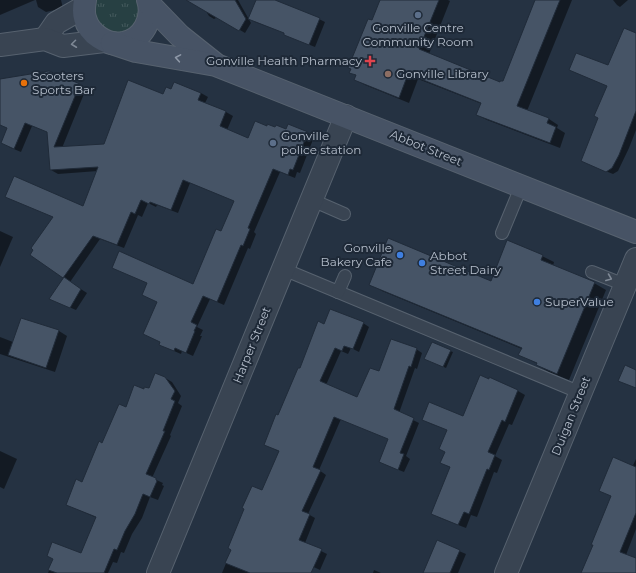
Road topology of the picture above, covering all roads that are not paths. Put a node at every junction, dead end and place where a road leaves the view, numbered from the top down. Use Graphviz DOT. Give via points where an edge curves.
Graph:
graph roads {
  1 [pos="149,2"];
  2 [pos="85,4"];
  3 [pos="45,39"];
  4 [pos="108,42"];
  5 [pos="0,45"];
  6 [pos="216,65"];
  7 [pos="346,116"];
  8 [pos="521,187"];
  9 [pos="312,200"];
  10 [pos="344,214"];
  11 [pos="636,232"];
  12 [pos="502,233"];
  13 [pos="636,259"];
  14 [pos="283,269"];
  15 [pos="592,272"];
  16 [pos="345,276"];
  17 [pos="625,285"];
  18 [pos="338,292"];
  19 [pos="581,393"];
  20 [pos="158,573"];
  21 [pos="506,573"];
  1 -- 4 [label="street" via="150,15 141,34 124,43"];
  1 -- 6 [label="street, Abbot Street" via="180,36"];
  2 -- 3 [label="street" via="56,23"];
  2 -- 4 [label="street" via="84,17 88,27"];
  4 -- 3 [label="street, one-way" via="63,46"];
  3 -- 5 [label="street"];
  6 -- 4 [label="street, Abbot Street, one-way" via="136,51"];
  6 -- 7 [label="street, Abbot Street"];
  7 -- 8 [label="street, Abbot Street"];
  7 -- 9 [label="street, Harper Street"];
  8 -- 11 [label="street, Abbot Street"];
  8 -- 12 [label="lane"];
  9 -- 10 [label="lane"];
  9 -- 14 [label="street, Harper Street"];
  13 -- 17 [label="street, Duigan Street"];
  14 -- 18 [label="lane"];
  14 -- 20 [label="street, Harper Street"];
  15 -- 17 [label="lane, one-way"];
  16 -- 18 [label="lane"];
  17 -- 19 [label="street, Duigan Street"];
  18 -- 19 [label="lane"];
  19 -- 21 [label="street, Duigan Street"];
}
